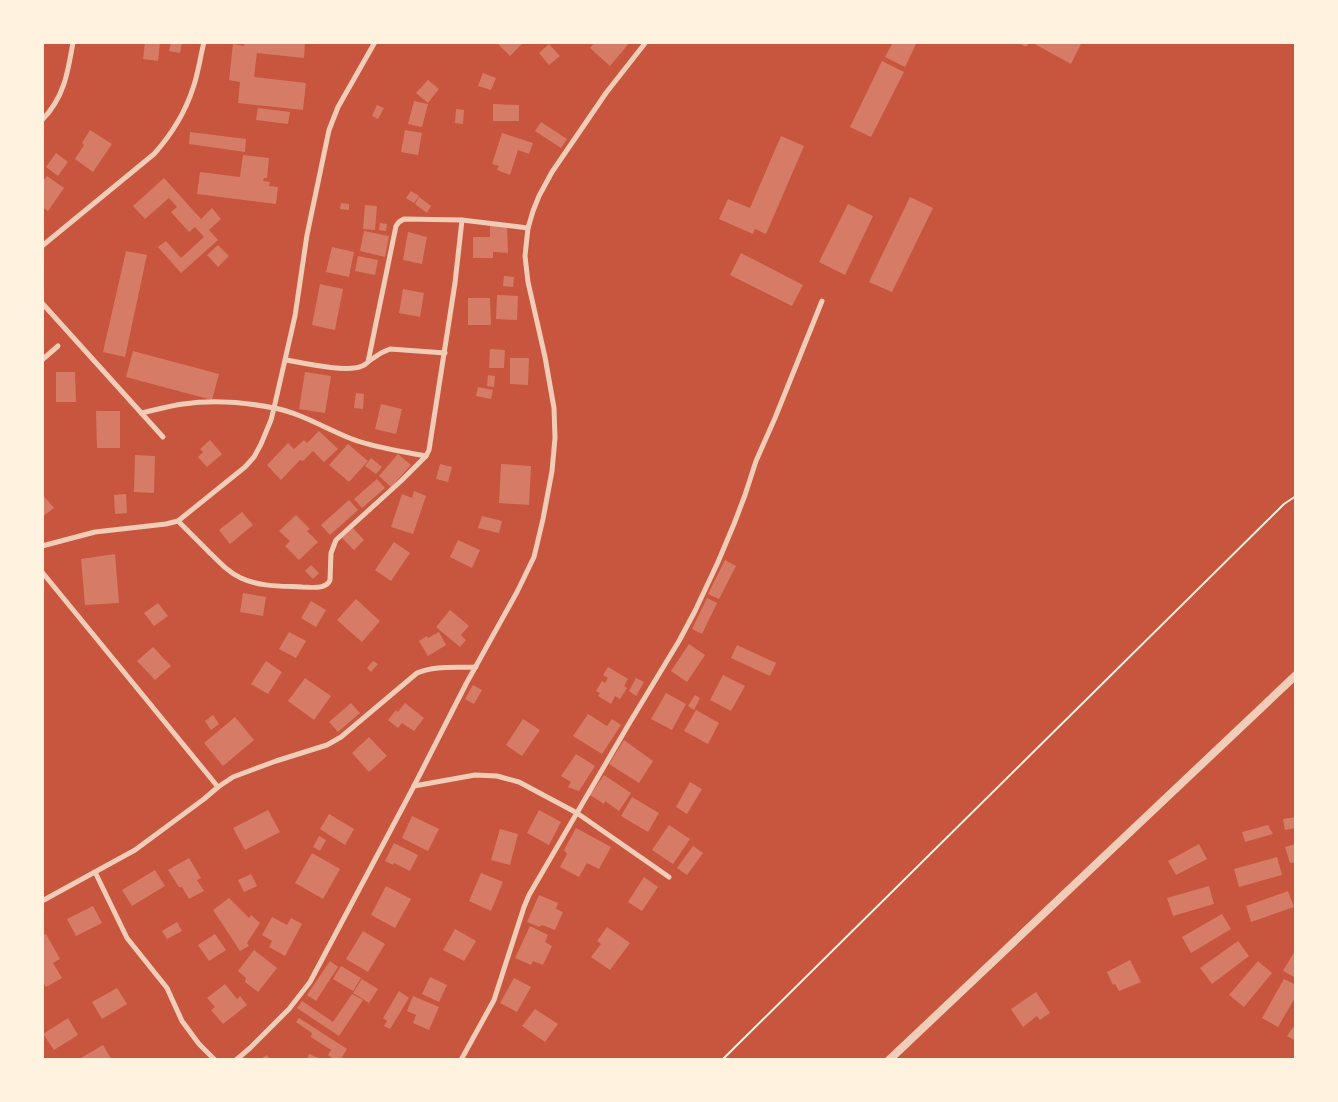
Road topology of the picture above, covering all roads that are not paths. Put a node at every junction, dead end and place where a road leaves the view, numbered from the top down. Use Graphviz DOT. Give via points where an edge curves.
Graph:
graph roads {
  1 [pos="73,42"];
  2 [pos="204,42"];
  3 [pos="375,42"];
  4 [pos="646,42"];
  5 [pos="42,120"];
  6 [pos="462,220"];
  7 [pos="528,228"];
  8 [pos="42,246"];
  9 [pos="822,300"];
  10 [pos="42,303"];
  11 [pos="58,346"];
  12 [pos="445,352"];
  13 [pos="42,360"];
  14 [pos="286,360"];
  15 [pos="368,362"];
  16 [pos="274,408"];
  17 [pos="142,413"];
  18 [pos="163,437"];
  19 [pos="426,456"];
  20 [pos="178,520"];
  21 [pos="42,546"];
  22 [pos="42,572"];
  23 [pos="476,667"];
  24 [pos="1296,675"];
  25 [pos="414,786"];
  26 [pos="218,787"];
  27 [pos="577,813"];
  28 [pos="95,872"];
  29 [pos="669,877"];
  30 [pos="42,901"];
  31 [pos="215,1060"];
  32 [pos="236,1060"];
  33 [pos="461,1060"];
  34 [pos="889,1060"];
  1 -- 5 [label="street" via="63,90"];
  2 -- 8 [label="street" via="188,102 163,144"];
  3 -- 14 [label="street" via="338,107 329,130 307,234"];
  4 -- 7 [label="street" via="606,93 552,172"];
  6 -- 7 [label="street"];
  6 -- 12 [label="street"];
  6 -- 15 [label="street" via="404,219 396,226"];
  7 -- 23 [label="street" via="525,256 528,282 554,408 552,471 534,558"];
  9 -- 27 [label="street" via="714,570 679,641"];
  10 -- 17 [label="street"];
  11 -- 13 [label="street"];
  12 -- 15 [label="street" via="390,349"];
  12 -- 19 [label="street"];
  14 -- 15 [label="street" via="341,368 355,368"];
  14 -- 16 [label="street"];
  16 -- 17 [label="street" via="224,402 181,405"];
  16 -- 19 [label="street" via="353,440"];
  16 -- 20 [label="street" via="254,457"];
  17 -- 18 [label="street"];
  19 -- 20 [label="street" via="336,540 331,553 330,580 325,586 277,586 242,579 229,571"];
  20 -- 21 [label="street" via="95,532"];
  22 -- 26 [label="street"];
  23 -- 25 [label="street"];
  23 -- 26 [label="street" via="425,669 327,745 246,771"];
  24 -- 34 [label="street"];
  25 -- 27 [label="street" via="475,775 497,776 519,782"];
  25 -- 32 [label="street" via="310,982 289,1009"];
  26 -- 28 [label="street" via="135,850"];
  27 -- 29 [label="street"];
  27 -- 33 [label="street" via="529,895 494,1000"];
  28 -- 30 [label="street"];
  28 -- 31 [label="street" via="127,938 168,988 186,1027"];
}
